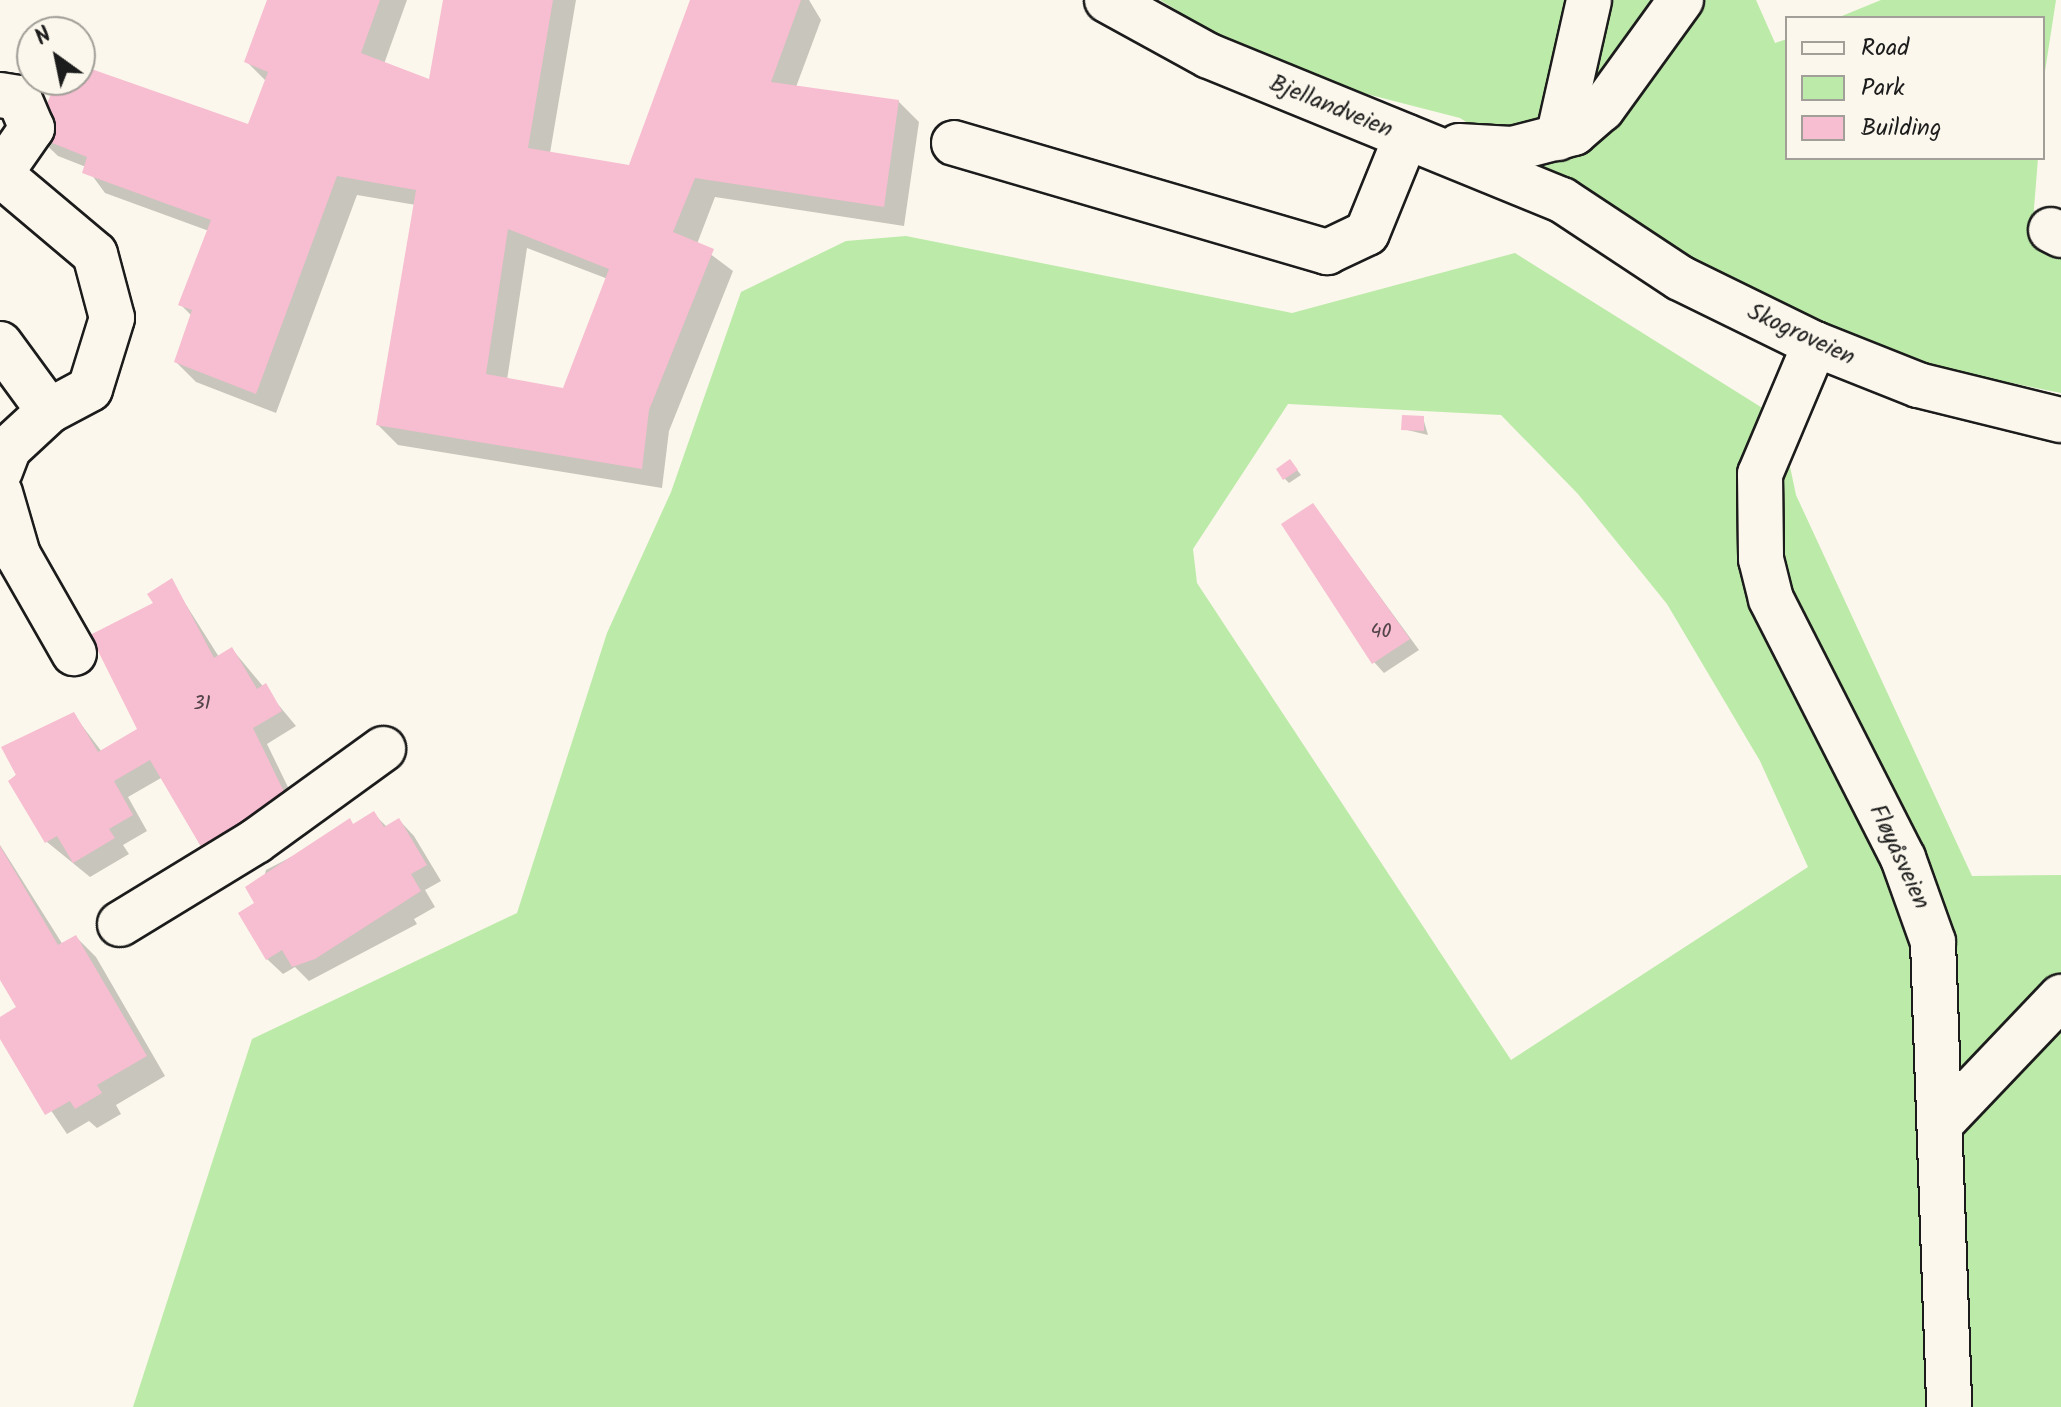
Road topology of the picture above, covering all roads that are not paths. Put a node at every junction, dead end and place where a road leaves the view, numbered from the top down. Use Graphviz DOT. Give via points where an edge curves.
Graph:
graph roads {
  1 [pos="1107,0"];
  2 [pos="1589,0"];
  3 [pos="1681,0"];
  4 [pos="0,95"];
  5 [pos="1558,138"];
  6 [pos="1419,142"];
  7 [pos="954,143"];
  8 [pos="0,174"];
  9 [pos="1562,200"];
  10 [pos="0,344"];
  11 [pos="1815,344"];
  12 [pos="49,411"];
  13 [pos="2061,420"];
  14 [pos="0,471"];
  15 [pos="0,493"];
  16 [pos="74,653"];
  17 [pos="383,749"];
  18 [pos="120,924"];
  19 [pos="2061,997"];
  20 [pos="1942,1122"];
  21 [pos="1949,1407"];
  1 -- 6 [label="street, Bjellandveien" via="1209,56"];
  2 -- 5 [label="street"];
  3 -- 5 [label="street" via="1602,109"];
  4 -- 8 [label="street" via="19,98 32,128"];
  5 -- 6 [label="street" via="1512,149"];
  6 -- 7 [label="street" via="1367,233 1327,252"];
  6 -- 9 [label="street, Bjellandveien"];
  8 -- 12 [label="street" via="95,254 112,318 90,389"];
  9 -- 11 [label="street, Skogroveien" via="1680,278"];
  10 -- 12 [label="street"];
  11 -- 13 [label="street, Skogroveien" via="1980,404"];
  11 -- 20 [label="street, Fløyåsveien" via="1760,474 1761,559 1787,635 1924,906 1934,957"];
  12 -- 14 [label="street" via="9,448"];
  15 -- 16 [label="street" via="18,555"];
  17 -- 18 [label="street" via="256,841"];
  19 -- 20 [label="street"];
  20 -- 21 [label="street, Fløyåsveien"];
}
